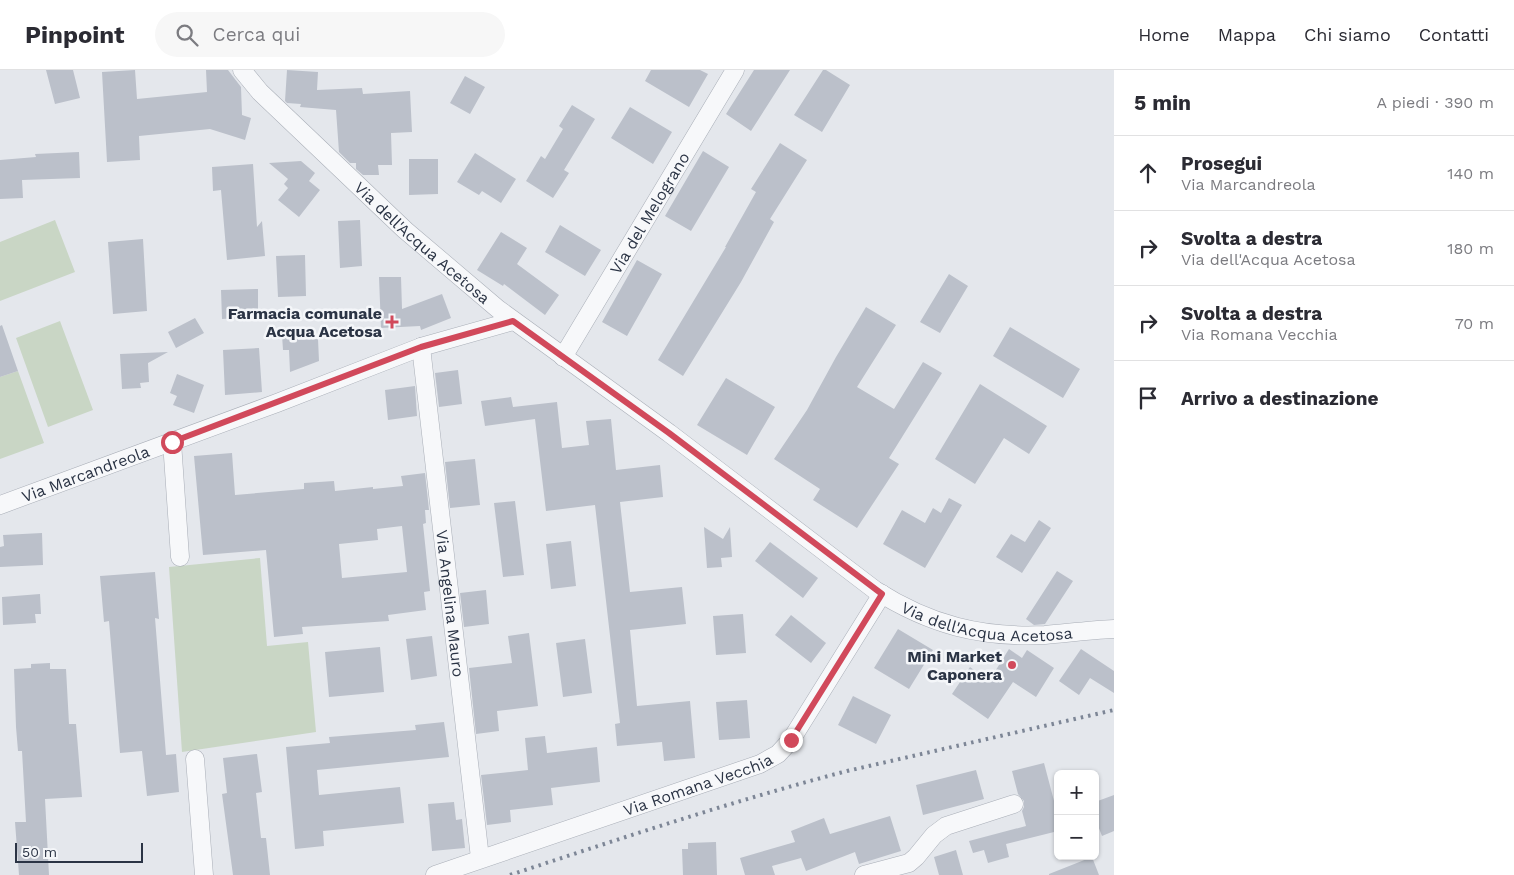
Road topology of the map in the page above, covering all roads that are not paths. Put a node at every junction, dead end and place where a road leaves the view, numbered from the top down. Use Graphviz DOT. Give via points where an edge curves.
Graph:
graph roads {
  1 [pos="242,70"];
  2 [pos="735,70"];
  3 [pos="513,321"];
  4 [pos="421,347"];
  5 [pos="563,357"];
  6 [pos="172,442"];
  7 [pos="0,505"];
  8 [pos="180,557"];
  9 [pos="882,594"];
  10 [pos="1114,629"];
  11 [pos="195,759"];
  12 [pos="1014,804"];
  13 [pos="480,858"];
  14 [pos="204,875"];
  15 [pos="435,875"];
  16 [pos="864,875"];
  1 -- 3 [label="street, Via dell'Acqua Acetosa" via="260,92 405,230"];
  2 -- 5 [label="street, Via del Melograno"];
  3 -- 4 [label="street, Via Marcandreola"];
  3 -- 5 [label="street, Via dell'Acqua Acetosa"];
  4 -- 6 [label="street, Via Marcandreola"];
  4 -- 13 [label="street, Via Angelina Mauro"];
  5 -- 9 [label="street, Via dell'Acqua Acetosa"];
  6 -- 7 [label="street, Via Marcandreola"];
  6 -- 8 [label="street, Via Marcandreola"];
  9 -- 10 [label="street, Via dell'Acqua Acetosa" via="930,619 975,631 1043,635"];
  9 -- 13 [label="street, Via Romana Vecchia" via="791,740 778,754 760,764"];
  11 -- 14 [label="street"];
  12 -- 16 [label="street" via="946,826 934,834 909,863"];
  13 -- 15 [label="street, Via Romana Vecchia"];
}
